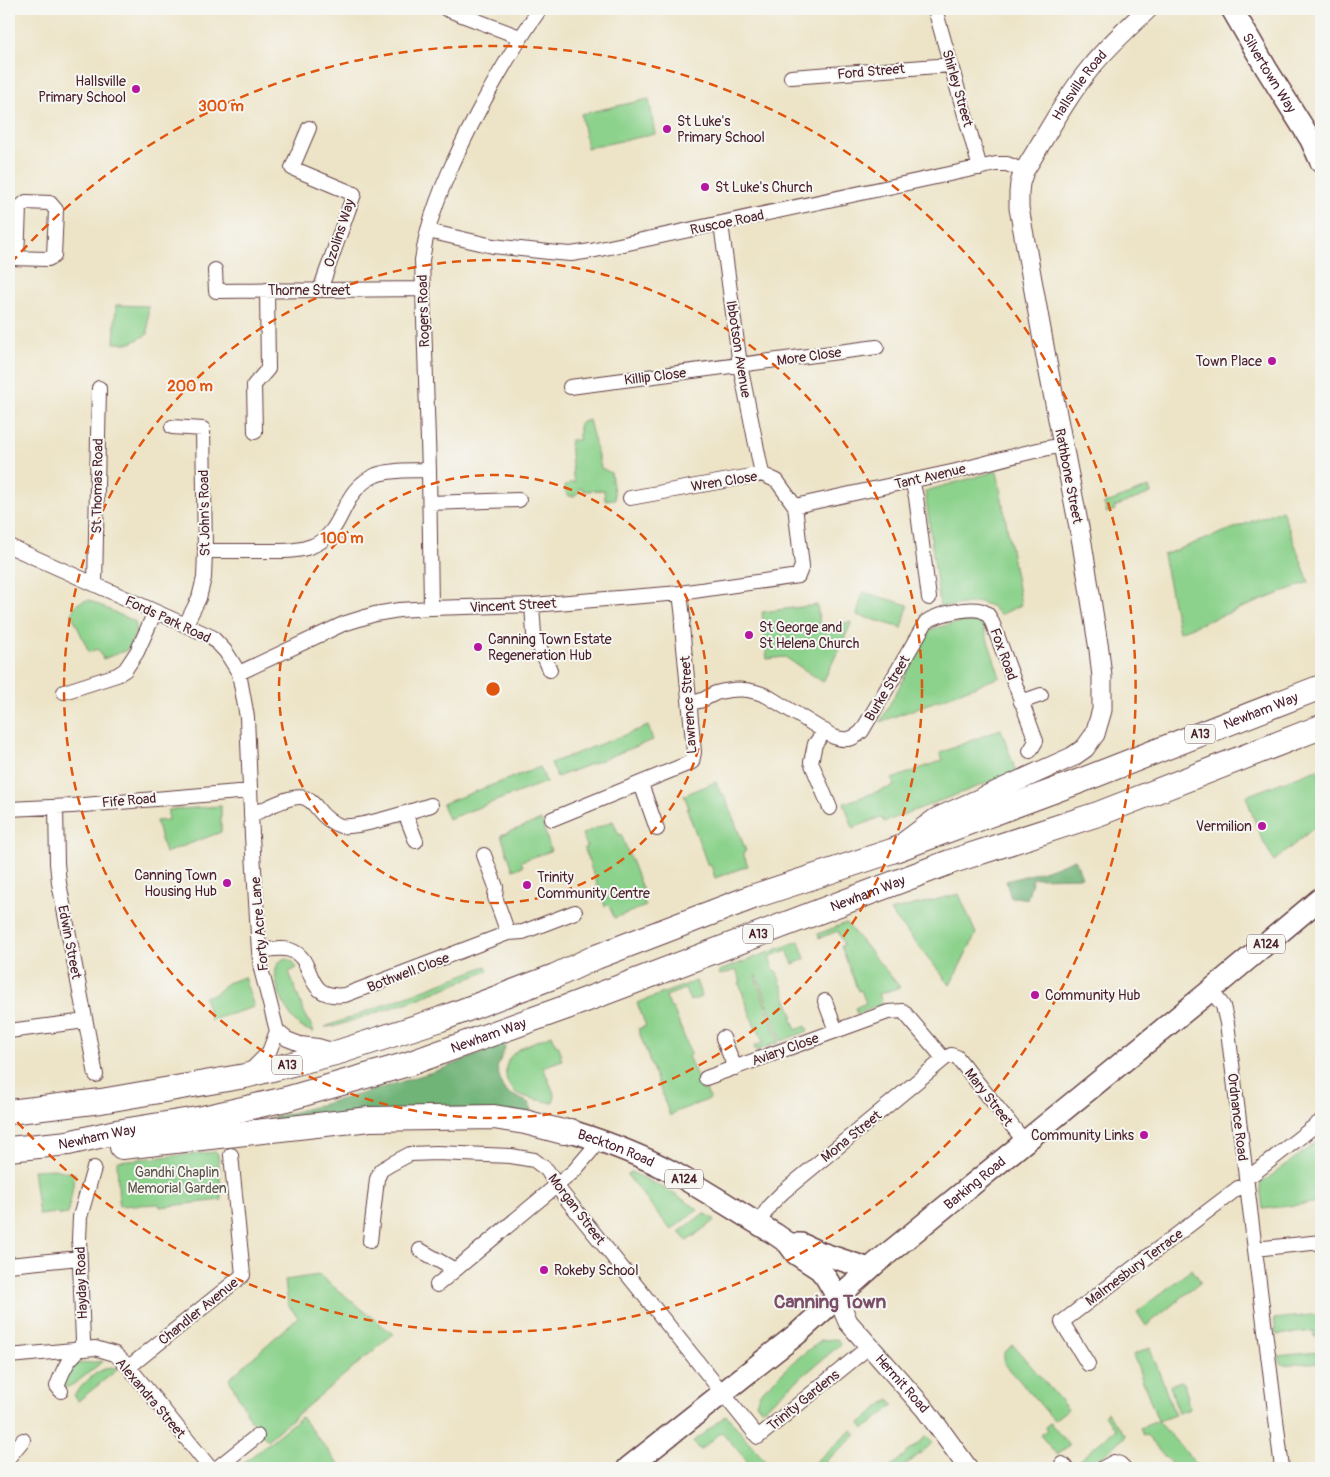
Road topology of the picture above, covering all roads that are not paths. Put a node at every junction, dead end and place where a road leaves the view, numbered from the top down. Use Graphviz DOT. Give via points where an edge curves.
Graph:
graph roads {
  1 [pos="446,9"];
  2 [pos="540,9"];
  3 [pos="935,9"];
  4 [pos="1148,9"];
  5 [pos="1232,9"];
  6 [pos="520,37"];
  7 [pos="951,65"];
  8 [pos="790,77"];
  9 [pos="309,128"];
  10 [pos="1321,162"];
  11 [pos="980,168"];
  12 [pos="1024,171"];
  13 [pos="721,224"];
  14 [pos="428,231"];
  15 [pos="13,258"];
  16 [pos="215,270"];
  17 [pos="422,289"];
  18 [pos="267,290"];
  19 [pos="320,290"];
  20 [pos="877,347"];
  21 [pos="740,366"];
  22 [pos="570,387"];
  23 [pos="99,388"];
  24 [pos="172,427"];
  25 [pos="255,432"];
  26 [pos="1064,445"];
  27 [pos="429,470"];
  28 [pos="762,474"];
  29 [pos="912,481"];
  30 [pos="630,498"];
  31 [pos="519,500"];
  32 [pos="430,503"];
  33 [pos="795,506"];
  34 [pos="9,546"];
  35 [pos="205,551"];
  36 [pos="95,585"];
  37 [pos="680,593"];
  38 [pos="928,598"];
  39 [pos="532,605"];
  40 [pos="431,608"];
  41 [pos="155,612"];
  42 [pos="940,615"];
  43 [pos="186,624"];
  44 [pos="550,670"];
  45 [pos="239,672"];
  46 [pos="1321,687"];
  47 [pos="64,692"];
  48 [pos="1041,695"];
  49 [pos="690,702"];
  50 [pos="1021,702"];
  51 [pos="1321,702"];
  52 [pos="1321,712"];
  53 [pos="1321,727"];
  54 [pos="825,731"];
  55 [pos="1033,746"];
  56 [pos="1058,764"];
  57 [pos="641,784"];
  58 [pos="250,791"];
  59 [pos="1089,797"];
  60 [pos="431,805"];
  61 [pos="56,807"];
  62 [pos="830,808"];
  63 [pos="9,809"];
  64 [pos="406,813"];
  65 [pos="251,815"];
  66 [pos="552,819"];
  67 [pos="657,829"];
  68 [pos="416,841"];
  69 [pos="892,851"];
  70 [pos="484,854"];
  71 [pos="1321,898"];
  72 [pos="575,912"];
  73 [pos="508,933"];
  74 [pos="259,951"];
  75 [pos="1211,990"];
  76 [pos="825,1001"];
  77 [pos="85,1021"];
  78 [pos="9,1031"];
  79 [pos="277,1031"];
  80 [pos="836,1031"];
  81 [pos="723,1038"];
  82 [pos="339,1052"];
  83 [pos="948,1057"];
  84 [pos="734,1068"];
  85 [pos="96,1075"];
  86 [pos="245,1076"];
  87 [pos="706,1078"];
  88 [pos="9,1112"];
  89 [pos="1321,1121"];
  90 [pos="571,1131"];
  91 [pos="596,1139"];
  92 [pos="1025,1142"];
  93 [pos="68,1143"];
  94 [pos="9,1149"];
  95 [pos="231,1155"];
  96 [pos="94,1168"];
  97 [pos="1246,1181"];
  98 [pos="557,1185"];
  99 [pos="758,1224"];
  100 [pos="370,1241"];
  101 [pos="1321,1242"];
  102 [pos="788,1244"];
  103 [pos="1255,1249"];
  104 [pos="420,1250"];
  105 [pos="79,1258"];
  106 [pos="9,1265"];
  107 [pos="869,1269"];
  108 [pos="455,1270"];
  109 [pos="437,1284"];
  110 [pos="838,1298"];
  111 [pos="870,1346"];
  112 [pos="80,1349"];
  113 [pos="9,1356"];
  114 [pos="1088,1364"];
  115 [pos="129,1366"];
  116 [pos="61,1391"];
  117 [pos="723,1392"];
  118 [pos="257,1436"];
  119 [pos="23,1440"];
  120 [pos="9,1457"];
  121 [pos="210,1468"];
  122 [pos="217,1468"];
  123 [pos="628,1468"];
  124 [pos="968,1468"];
  125 [pos="1103,1468"];
  126 [pos="1124,1468"];
  127 [pos="1282,1468"];
  1 -- 6 [label="street"];
  2 -- 6 [label="street, Rogers Road"];
  3 -- 7 [label="street, Shirley Street"];
  4 -- 12 [label="street, Hallsville Road" via="1123,32 1071,93"];
  5 -- 10 [label="main road, Silvertown Way"];
  6 -- 14 [label="street, Rogers Road" via="462,144"];
  7 -- 8 [label="street, Ford Street"];
  7 -- 11 [label="street, Shirley Street"];
  9 -- 19 [label="street, Ozolins Way" via="292,168 354,194"];
  11 -- 12 [label="street, Ruscoe Road" via="1007,164"];
  11 -- 13 [label="street, Ruscoe Road"];
  12 -- 26 [label="street, Rathbone Street" via="1019,208"];
  13 -- 14 [label="street, Ruscoe Road" via="571,254 494,246"];
  13 -- 21 [label="street, Ibbotson Avenue"];
  14 -- 17 [label="street, Rogers Road" via="422,260"];
  15 -- 15 [label="street" via="48,259 54,256 56,210 50,203 26,202 19,208"];
  16 -- 18 [label="street, Thorne Street" via="216,291"];
  17 -- 19 [label="street, Thorne Street"];
  17 -- 27 [label="street, Rogers Road"];
  18 -- 19 [label="street, Thorne Street"];
  18 -- 25 [label="street" via="268,369 254,385"];
  20 -- 21 [label="street, More Close"];
  21 -- 22 [label="street, Killip Close"];
  21 -- 28 [label="street, Ibbotson Avenue"];
  23 -- 36 [label="street, St Thomas Road"];
  24 -- 35 [label="street, St John's Road" via="203,429"];
  26 -- 29 [label="street, Tant Avenue"];
  26 -- 56 [label="street, Rathbone Street" via="1099,650 1102,710 1095,734 1085,748"];
  27 -- 32 [label="street, Rogers Road"];
  27 -- 35 [label="street" via="389,472 367,480 350,496 334,529 311,547"];
  28 -- 30 [label="street, Wren Close"];
  28 -- 33 [label="street, Wren Close" via="777,482"];
  29 -- 33 [label="street, Tant Avenue"];
  29 -- 38 [label="street"];
  31 -- 32 [label="street"];
  32 -- 40 [label="street, Rogers Road"];
  33 -- 37 [label="street, Vincent Street" via="802,566 798,576"];
  34 -- 36 [label="street, Fords Park Road"];
  35 -- 43 [label="street, St John's Road" via="200,598"];
  36 -- 41 [label="street, Fords Park Road"];
  37 -- 39 [label="street, Vincent Street"];
  37 -- 49 [label="street, Lawrence Street"];
  39 -- 40 [label="street, Vincent Street"];
  39 -- 44 [label="street" via="534,634"];
  40 -- 45 [label="street, Vincent Street" via="374,614 343,624"];
  41 -- 43 [label="street, Fords Park Road"];
  41 -- 47 [label="street" via="126,670"];
  42 -- 50 [label="street, Fox Road" via="972,609 989,616"];
  42 -- 54 [label="street, Burke Street" via="926,622 862,731 850,740 842,740"];
  43 -- 45 [label="street, Fords Park Road" via="212,637"];
  45 -- 58 [label="street, Fords Park Road" via="247,717"];
  46 -- 59 [label="highway, Newham Way / A13"];
  48 -- 50 [label="street"];
  49 -- 54 [label="street" via="715,693 744,689 767,696"];
  49 -- 57 [label="street, Lawrence Street" via="692,762"];
  50 -- 55 [label="street, Fox Road"];
  51 -- 59 [label="highway, Newham Way / A13"];
  52 -- 59 [label="highway, Newham Way / A13"];
  53 -- 59 [label="highway, Newham Way / A13"];
  54 -- 62 [label="street" via="815,744 810,762"];
  56 -- 69 [label="street, Newham Way" via="936,818"];
  57 -- 66 [label="street, Lawrence Street"];
  57 -- 67 [label="street"];
  58 -- 61 [label="street, Fife Road"];
  58 -- 65 [label="street, Fords Park Road"];
  59 -- 69 [label="highway, Newham Way / A13"];
  59 -- 93 [label="highway, Newham Way / A13" via="950,862 408,1064 203,1118"];
  60 -- 64 [label="street"];
  61 -- 63 [label="street, Fife Road"];
  61 -- 77 [label="street, Edwin Street" via="59,882"];
  64 -- 65 [label="street" via="342,826 327,818 305,798 298,797"];
  64 -- 68 [label="street"];
  65 -- 74 [label="street, Forty Acre Lane"];
  69 -- 82 [label="highway, Newham Way / A13" via="755,896 441,1019"];
  70 -- 73 [label="street"];
  71 -- 75 [label="main road, Barking Road / A124"];
  72 -- 73 [label="street, Bothwell Close" via="523,932"];
  73 -- 74 [label="street, Bothwell Close" via="345,996 319,990 302,957 295,952 288,949"];
  74 -- 79 [label="street, Forty Acre Lane"];
  75 -- 92 [label="main road, Barking Road / A124"];
  75 -- 97 [label="street, Ordnance Road" via="1223,1006 1227,1024"];
  76 -- 80 [label="street, Aviary Close"];
  77 -- 78 [label="street"];
  77 -- 85 [label="street, Edwin Street"];
  79 -- 82 [label="street" via="300,1044"];
  79 -- 86 [label="street" via="269,1052"];
  80 -- 83 [label="street, Aviary Close" via="888,1012 903,1012"];
  80 -- 84 [label="street, Aviary Close"];
  81 -- 84 [label="street, Aviary Close"];
  82 -- 86 [label="highway, Newham Way / A13"];
  83 -- 92 [label="street, Mary Street" via="957,1057"];
  83 -- 99 [label="street, Mona Street" via="783,1192"];
  84 -- 87 [label="street, Aviary Close"];
  86 -- 88 [label="highway, Newham Way / A13" via="101,1101"];
  89 -- 97 [label="street"];
  90 -- 91 [label="main road, Beckton Road / A124"];
  90 -- 93 [label="highway, A13" via="494,1117 370,1119 108,1148"];
  91 -- 98 [label="street" via="586,1158"];
  91 -- 99 [label="main road, Beckton Road / A124" via="673,1172"];
  92 -- 107 [label="main road, Barking Road / A124"];
  93 -- 94 [label="highway, Newham Way / A13"];
  95 -- 115 [label="street, Chandler Avenue" via="243,1275"];
  96 -- 105 [label="street, Hayday Road" via="80,1217"];
  97 -- 103 [label="street, Ordnance Road"];
  97 -- 114 [label="street, Malmesbury Terrace" via="1062,1322"];
  98 -- 100 [label="street, Morgan Street" via="547,1170 534,1160 479,1154 410,1154 381,1170"];
  98 -- 108 [label="street"];
  98 -- 117 [label="street, Morgan Street"];
  99 -- 102 [label="main road, Beckton Road / A124"];
  101 -- 103 [label="street"];
  102 -- 107 [label="main road, Beckton Road / A124" via="801,1244"];
  102 -- 110 [label="main road, Beckton Road / A124" via="825,1276"];
  103 -- 127 [label="street, Ordnance Road"];
  104 -- 108 [label="street"];
  105 -- 106 [label="street"];
  105 -- 112 [label="street, Hayday Road" via="83,1341"];
  107 -- 110 [label="main road, Barking Road / A124"];
  108 -- 109 [label="street"];
  110 -- 111 [label="street, Hermit Road" via="848,1322"];
  110 -- 117 [label="main road, Barking Road / A124" via="798,1334"];
  111 -- 117 [label="street, Trinity Gardens" via="758,1437"];
  111 -- 124 [label="street, Hermit Road" via="925,1409"];
  112 -- 113 [label="street, Alexandra Street"];
  112 -- 115 [label="street, Alexandra Street" via="95,1348 107,1352"];
  112 -- 116 [label="street" via="60,1379 57,1386"];
  115 -- 121 [label="street, Alexandra Street"];
  117 -- 123 [label="main road, Barking Road / A124"];
  118 -- 122 [label="street"];
  119 -- 120 [label="street"];
  125 -- 126 [label="street" via="1114,1462"];
}
